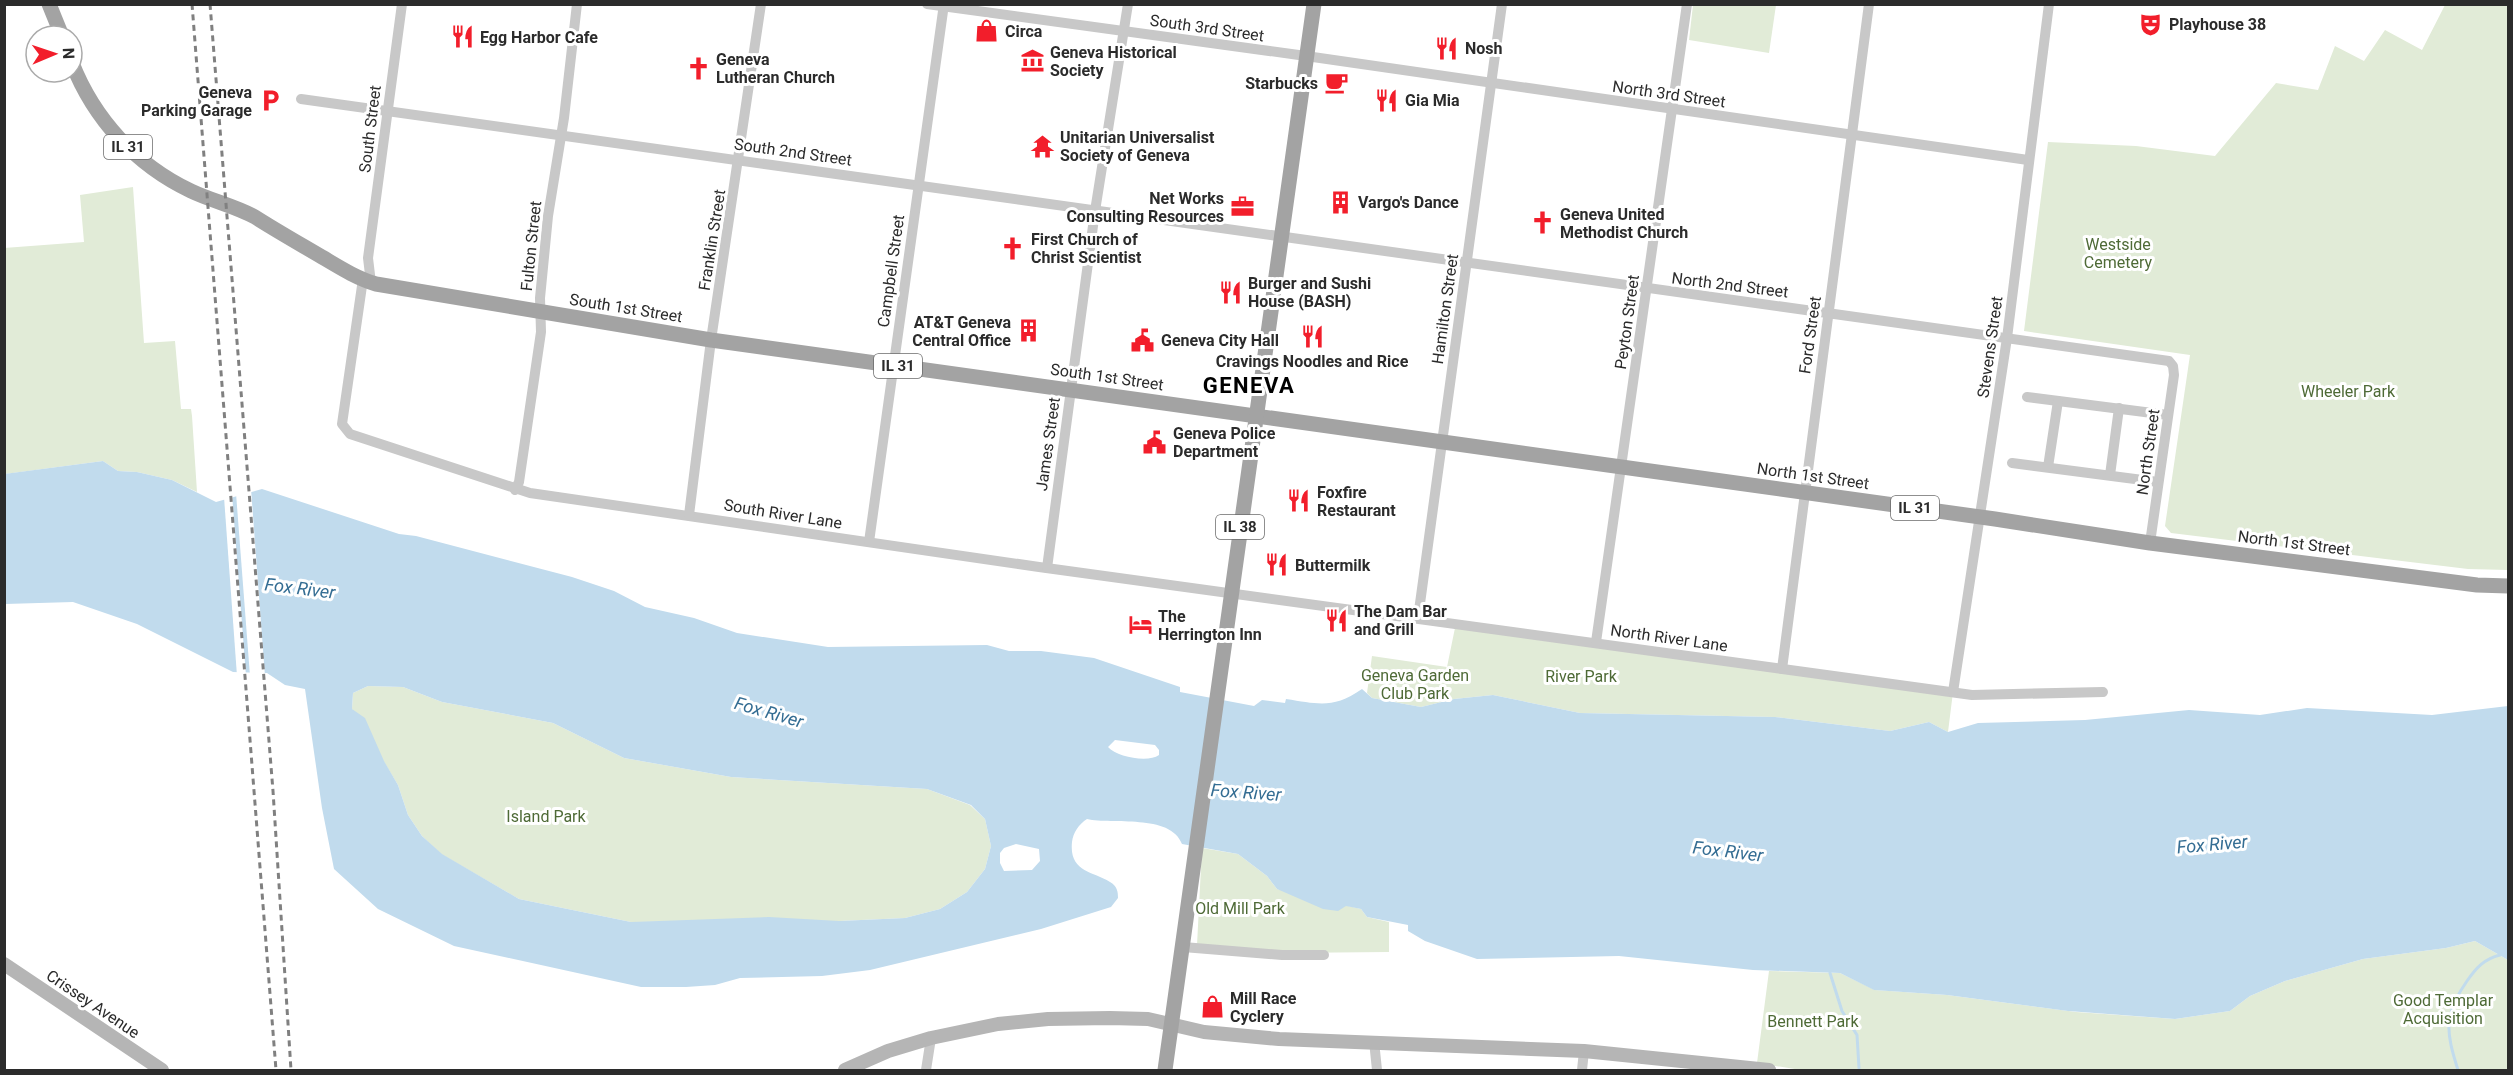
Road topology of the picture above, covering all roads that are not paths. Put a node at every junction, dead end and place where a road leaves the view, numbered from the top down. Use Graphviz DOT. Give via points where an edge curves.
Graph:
graph roads {
  1 [pos="402,4"];
  2 [pos="577,4"];
  3 [pos="761,4"];
  4 [pos="927,4"];
  5 [pos="1128,4"];
  6 [pos="1314,4"];
  7 [pos="1502,4"];
  8 [pos="1687,4"];
  9 [pos="1869,4"];
  10 [pos="2049,4"];
  11 [pos="50,6"];
  12 [pos="943,6"];
  13 [pos="57,24"];
  14 [pos="1125,32"];
  15 [pos="1306,56"];
  16 [pos="81,84"];
  17 [pos="1491,84"];
  18 [pos="301,99"];
  19 [pos="1672,110"];
  20 [pos="386,112"];
  21 [pos="1850,134"];
  22 [pos="560,136"];
  23 [pos="739,160"];
  24 [pos="2028,160"];
  25 [pos="918,185"];
  26 [pos="1095,211"];
  27 [pos="1280,238"];
  28 [pos="368,258"];
  29 [pos="1466,264"];
  30 [pos="363,279"];
  31 [pos="1647,290"];
  32 [pos="541,313"];
  33 [pos="1828,313"];
  34 [pos="711,339"];
  35 [pos="2007,339"];
  36 [pos="892,365"];
  37 [pos="2173,366"];
  38 [pos="1071,390"];
  39 [pos="2027,397"];
  40 [pos="2058,401"];
  41 [pos="2120,408"];
  42 [pos="1255,415"];
  43 [pos="2168,415"];
  44 [pos="342,424"];
  45 [pos="1442,442"];
  46 [pos="2012,463"];
  47 [pos="1622,467"];
  48 [pos="2048,467"];
  49 [pos="2110,475"];
  50 [pos="2158,482"];
  51 [pos="515,490"];
  52 [pos="1803,492"];
  53 [pos="689,515"];
  54 [pos="1981,518"];
  55 [pos="869,542"];
  56 [pos="2150,543"];
  57 [pos="1047,568"];
  58 [pos="2508,585"];
  59 [pos="1231,593"];
  60 [pos="1418,618"];
  61 [pos="1596,642"];
  62 [pos="1782,669"];
  63 [pos="1953,692"];
  64 [pos="2103,692"];
  65 [pos="1183,947"];
  66 [pos="1324,955"];
  67 [pos="4,964"];
  68 [pos="1172,1025"];
  69 [pos="930,1038"];
  70 [pos="1374,1041"];
  71 [pos="1584,1051"];
  72 [pos="1762,1070"];
  73 [pos="162,1071"];
  74 [pos="845,1071"];
  75 [pos="926,1071"];
  76 [pos="1165,1071"];
  77 [pos="1377,1071"];
  78 [pos="1582,1071"];
  1 -- 20 [label="street, South Street"];
  2 -- 22 [label="street, Fulton Street"];
  3 -- 23 [label="street, Franklin Street"];
  4 -- 12 [label="street, South 3rd Street"];
  5 -- 14 [label="street, James Street"];
  6 -- 15 [label="main road, IL 38"];
  7 -- 17 [label="street, Hamilton Street"];
  8 -- 19 [label="street, Peyton Street"];
  9 -- 21 [label="street, Ford Street"];
  10 -- 24 [label="street, Stevens Street"];
  11 -- 13 [label="main road"];
  12 -- 14 [label="street, South 3rd Street"];
  12 -- 25 [label="street, Campbell Street"];
  14 -- 15 [label="street, South 3rd Street"];
  14 -- 26 [label="street, James Street"];
  15 -- 17 [label="street, North 3rd Street"];
  15 -- 27 [label="main road, IL 38"];
  16 -- 30 [label="main road, South 1st Street / IL 31" via="105,122 159,174 249,214"];
  17 -- 19 [label="street, North 3rd Street"];
  17 -- 29 [label="street, Hamilton Street"];
  18 -- 20 [label="street, South 2nd Street"];
  19 -- 21 [label="street, North 3rd Street"];
  19 -- 31 [label="street, Peyton Street"];
  20 -- 22 [label="street, South 2nd Street"];
  20 -- 28 [label="street, South Street"];
  21 -- 24 [label="street, North 3rd Street"];
  21 -- 33 [label="street, Ford Street"];
  22 -- 23 [label="street, South 2nd Street"];
  22 -- 32 [label="street, Fulton Street" via="548,216"];
  23 -- 25 [label="street, South 2nd Street"];
  23 -- 34 [label="street, Franklin Street"];
  24 -- 35 [label="street, Stevens Street"];
  25 -- 26 [label="street, South 2nd Street"];
  25 -- 36 [label="street, Campbell Street"];
  26 -- 27 [label="street, South 2nd Street"];
  26 -- 38 [label="street, James Street"];
  27 -- 29 [label="street, North 2nd Street"];
  27 -- 42 [label="main road, IL 38"];
  28 -- 30 [label="street, South Street"];
  28 -- 30 [label="street, South Street"];
  29 -- 31 [label="street, North 2nd Street"];
  29 -- 45 [label="street, Hamilton Street"];
  30 -- 32 [label="main road, South 1st Street / IL 31"];
  30 -- 44 [label="street, South Street"];
  31 -- 33 [label="street, North 2nd Street"];
  31 -- 47 [label="street, Peyton Street"];
  32 -- 34 [label="main road, South 1st Street / IL 31"];
  32 -- 51 [label="street, Fulton Street"];
  33 -- 35 [label="street, North 2nd Street"];
  33 -- 52 [label="street, Ford Street"];
  34 -- 36 [label="main road, South 1st Street / IL 31"];
  34 -- 53 [label="street, Franklin Street"];
  35 -- 37 [label="street, North 2nd Street" via="2169,361"];
  35 -- 54 [label="street, Stevens Street"];
  36 -- 38 [label="main road, South 1st Street / IL 31"];
  36 -- 55 [label="street, Campbell Street"];
  37 -- 43 [label="street, North Street"];
  38 -- 42 [label="main road, South 1st Street / IL 31"];
  38 -- 57 [label="street, James Street"];
  39 -- 40 [label="street"];
  40 -- 41 [label="street"];
  40 -- 48 [label="street"];
  41 -- 43 [label="street"];
  41 -- 49 [label="street"];
  42 -- 45 [label="main road, North 1st Street / IL 31"];
  42 -- 59 [label="main road, IL 38"];
  43 -- 50 [label="street, North Street"];
  44 -- 51 [label="street, South River Lane" via="350,434"];
  45 -- 47 [label="main road, North 1st Street / IL 31"];
  45 -- 60 [label="street, Hamilton Street"];
  46 -- 48 [label="street"];
  47 -- 52 [label="main road, North 1st Street / IL 31"];
  47 -- 61 [label="street, Peyton Street"];
  48 -- 49 [label="street"];
  49 -- 50 [label="street"];
  50 -- 56 [label="street, North Street"];
  51 -- 53 [label="street, South River Lane"];
  52 -- 54 [label="main road, North 1st Street / IL 31"];
  52 -- 62 [label="street, Ford Street"];
  53 -- 55 [label="street, South River Lane"];
  54 -- 56 [label="main road, North 1st Street / IL 31"];
  54 -- 63 [label="street, Stevens Street"];
  55 -- 57 [label="street, South River Lane"];
  56 -- 58 [label="main road, North 1st Street / IL 31" via="2477,585"];
  57 -- 59 [label="street, South River Lane"];
  59 -- 60 [label="street, North River Lane"];
  59 -- 65 [label="main road, IL 38"];
  60 -- 61 [label="street, North River Lane"];
  61 -- 62 [label="street, North River Lane"];
  62 -- 63 [label="street, North River Lane"];
  63 -- 64 [label="street, North River Lane"];
  65 -- 66 [label="street"];
  65 -- 68 [label="main road, IL 38"];
  67 -- 73 [label="main road, Crissey Avenue"];
  68 -- 69 [label="main road" via="1148,1019 1048,1019 998,1024"];
  68 -- 70 [label="main road" via="1279,1039"];
  68 -- 76 [label="main road, IL 38"];
  69 -- 74 [label="main road" via="888,1051"];
  69 -- 75 [label="street"];
  70 -- 71 [label="main road"];
  70 -- 77 [label="street"];
  71 -- 72 [label="main road"];
  71 -- 78 [label="street"];
}
